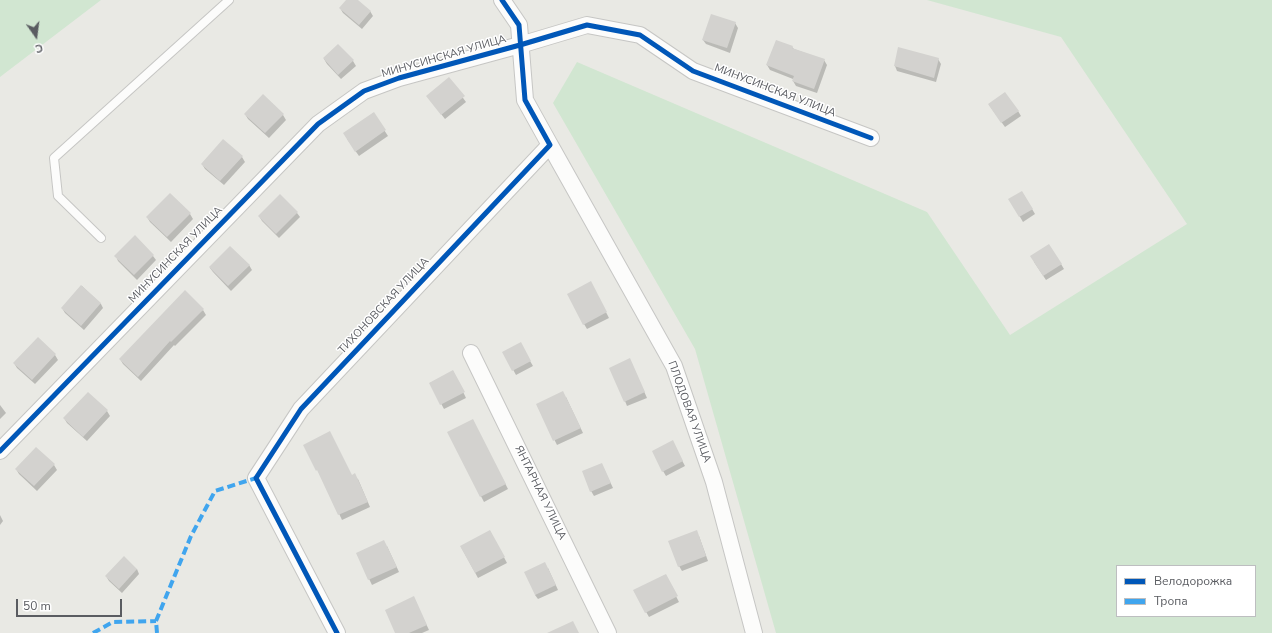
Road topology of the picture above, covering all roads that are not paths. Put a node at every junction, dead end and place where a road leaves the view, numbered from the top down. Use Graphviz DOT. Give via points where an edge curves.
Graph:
graph roads {
  1 [pos="229,0"];
  2 [pos="502,0"];
  3 [pos="520,45"];
  4 [pos="871,138"];
  5 [pos="550,145"];
  6 [pos="101,238"];
  7 [pos="471,353"];
  8 [pos="0,450"];
  9 [pos="337,633"];
  10 [pos="608,633"];
  11 [pos="754,633"];
  1 -- 6 [label="lane" via="54,158 58,196"];
  2 -- 3 [label="street" via="519,25"];
  3 -- 4 [label="street, МИНУСИНСКАЯ УЛИЦА" via="587,25 640,35 693,71"];
  3 -- 5 [label="street" via="525,100"];
  3 -- 8 [label="street, МИНУСИНСКАЯ УЛИЦА" via="399,78 364,91 318,124"];
  5 -- 9 [label="street, ТИХОНОВСКАЯ УЛИЦА" via="301,409 256,478"];
  5 -- 11 [label="street, ПЛОДОВАЯ УЛИЦА" via="674,366 714,482"];
  7 -- 10 [label="street, ЯНТАРНАЯ УЛИЦА"];
}
